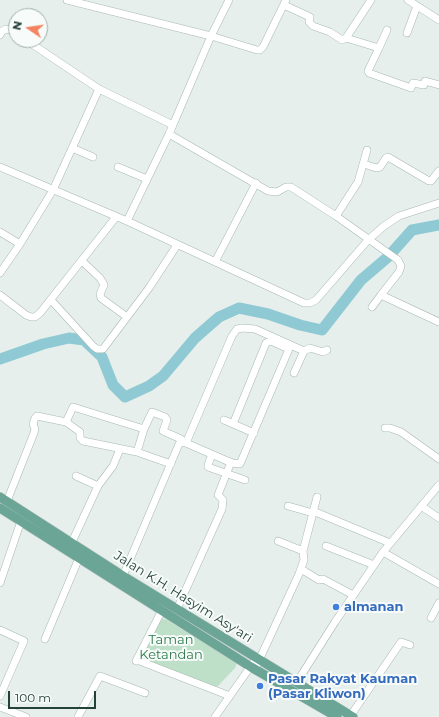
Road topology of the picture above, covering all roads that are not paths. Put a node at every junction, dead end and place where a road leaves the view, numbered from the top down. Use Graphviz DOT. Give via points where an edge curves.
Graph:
graph roads {
  1 [pos="67,0"];
  2 [pos="229,0"];
  3 [pos="371,0"];
  4 [pos="408,0"];
  5 [pos="285,2"];
  6 [pos="97,4"];
  7 [pos="417,6"];
  8 [pos="439,20"];
  9 [pos="8,30"];
  10 [pos="387,30"];
  11 [pos="407,33"];
  12 [pos="0,35"];
  13 [pos="211,36"];
  14 [pos="346,38"];
  15 [pos="38,48"];
  16 [pos="378,48"];
  17 [pos="439,85"];
  18 [pos="99,89"];
  19 [pos="173,125"];
  20 [pos="169,134"];
  21 [pos="72,148"];
  22 [pos="367,150"];
  23 [pos="93,157"];
  24 [pos="364,164"];
  25 [pos="0,167"];
  26 [pos="118,167"];
  27 [pos="439,171"];
  28 [pos="147,179"];
  29 [pos="256,183"];
  30 [pos="53,190"];
  31 [pos="439,203"];
  32 [pos="336,216"];
  33 [pos="116,217"];
  34 [pos="127,221"];
  35 [pos="0,232"];
  36 [pos="368,240"];
  37 [pos="20,244"];
  38 [pos="177,245"];
  39 [pos="82,261"];
  40 [pos="215,262"];
  41 [pos="0,273"];
  42 [pos="0,295"];
  43 [pos="381,295"];
  44 [pos="51,300"];
  45 [pos="372,307"];
  46 [pos="127,318"];
  47 [pos="439,322"];
  48 [pos="290,347"];
  49 [pos="327,350"];
  50 [pos="304,351"];
  51 [pos="294,373"];
  52 [pos="224,420"];
  53 [pos="66,422"];
  54 [pos="233,424"];
  55 [pos="384,428"];
  56 [pos="144,429"];
  57 [pos="254,433"];
  58 [pos="184,442"];
  59 [pos="120,449"];
  60 [pos="137,452"];
  61 [pos="212,454"];
  62 [pos="439,458"];
  63 [pos="231,462"];
  64 [pos="171,464"];
  65 [pos="226,474"];
  66 [pos="76,476"];
  67 [pos="245,480"];
  68 [pos="439,485"];
  69 [pos="98,486"];
  70 [pos="317,497"];
  71 [pos="4,499"];
  72 [pos="288,506"];
  73 [pos="421,506"];
  74 [pos="0,508"];
  75 [pos="313,512"];
  76 [pos="439,518"];
  77 [pos="21,521"];
  78 [pos="278,541"];
  79 [pos="72,542"];
  80 [pos="390,543"];
  81 [pos="326,546"];
  82 [pos="303,551"];
  83 [pos="383,552"];
  84 [pos="79,558"];
  85 [pos="374,566"];
  86 [pos="301,569"];
  87 [pos="123,576"];
  88 [pos="0,583"];
  89 [pos="439,584"];
  90 [pos="353,595"];
  91 [pos="439,603"];
  92 [pos="177,609"];
  93 [pos="162,610"];
  94 [pos="431,618"];
  95 [pos="0,630"];
  96 [pos="45,639"];
  97 [pos="410,645"];
  98 [pos="258,659"];
  99 [pos="253,668"];
  100 [pos="297,682"];
  101 [pos="145,693"];
  102 [pos="0,696"];
  103 [pos="230,696"];
  104 [pos="0,707"];
  105 [pos="352,716"];
  106 [pos="26,717"];
  107 [pos="78,717"];
  108 [pos="215,717"];
  109 [pos="337,717"];
  1 -- 6 [label="street"];
  2 -- 13 [label="street"];
  3 -- 14 [label="street"];
  4 -- 7 [label="street"];
  5 -- 13 [label="street" via="264,47 260,50"];
  5 -- 14 [label="street" via="310,17 309,22 313,26 330,32 339,39"];
  6 -- 13 [label="street"];
  7 -- 8 [label="street"];
  7 -- 11 [label="street"];
  9 -- 12 [label="street" via="2,31"];
  10 -- 16 [label="street"];
  13 -- 19 [label="street"];
  14 -- 16 [label="street"];
  15 -- 18 [label="street"];
  16 -- 17 [label="street" via="369,73 411,88 413,83 424,85 425,81"];
  18 -- 19 [label="street"];
  18 -- 21 [label="street"];
  19 -- 20 [label="street"];
  20 -- 28 [label="street"];
  20 -- 29 [label="street"];
  21 -- 23 [label="street"];
  21 -- 30 [label="street"];
  22 -- 24 [label="street"];
  24 -- 27 [label="street" via="380,167 388,157 429,181"];
  24 -- 32 [label="street" via="358,182"];
  25 -- 30 [label="street"];
  26 -- 28 [label="street"];
  28 -- 34 [label="street"];
  29 -- 32 [label="street" via="273,192 290,187"];
  29 -- 40 [label="street"];
  30 -- 33 [label="street"];
  30 -- 37 [label="street"];
  31 -- 36 [label="street" via="399,216"];
  32 -- 36 [label="street"];
  33 -- 34 [label="street"];
  33 -- 39 [label="street"];
  34 -- 38 [label="street"];
  35 -- 37 [label="street"];
  36 -- 40 [label="street" via="310,304 298,301"];
  36 -- 43 [label="street" via="400,262 401,266"];
  37 -- 41 [label="street"];
  38 -- 40 [label="street"];
  38 -- 46 [label="street"];
  39 -- 44 [label="street"];
  39 -- 46 [label="street" via="103,283 101,298"];
  42 -- 44 [label="street" via="31,317 40,313"];
  43 -- 45 [label="street"];
  43 -- 47 [label="street"];
  44 -- 46 [label="street" via="97,349 103,349 107,345"];
  48 -- 50 [label="street"];
  48 -- 54 [label="street" via="271,341 266,343"];
  48 -- 57 [label="street"];
  48 -- 58 [label="street" via="255,330 237,329"];
  49 -- 50 [label="street" via="323,352 310,348"];
  50 -- 51 [label="street"];
  52 -- 54 [label="street"];
  53 -- 56 [label="street" via="73,407"];
  53 -- 59 [label="street" via="80,432 83,441"];
  53 -- 71 [label="street" via="37,416 35,418 34,433"];
  54 -- 57 [label="street"];
  55 -- 62 [label="street" via="401,432"];
  56 -- 58 [label="street" via="152,412 159,414 167,420 163,431"];
  56 -- 60 [label="street"];
  57 -- 63 [label="street" via="240,464"];
  58 -- 61 [label="street"];
  58 -- 64 [label="street" via="179,444"];
  59 -- 60 [label="street"];
  59 -- 69 [label="street" via="113,466"];
  60 -- 64 [label="street"];
  61 -- 63 [label="street"];
  61 -- 65 [label="street" via="208,466"];
  63 -- 65 [label="street"];
  64 -- 87 [label="street"];
  65 -- 67 [label="street"];
  65 -- 92 [label="street" via="218,495 223,500 222,509"];
  66 -- 69 [label="street"];
  68 -- 73 [label="street"];
  69 -- 79 [label="street"];
  70 -- 75 [label="street"];
  71 -- 79 [label="main road, Jalan K.H. Hasyim Asy'ari"];
  72 -- 75 [label="street"];
  73 -- 76 [label="street"];
  73 -- 80 [label="street"];
  74 -- 77 [label="main road, Jalan K.H. Hasyim Asy'ari"];
  75 -- 80 [label="street"];
  75 -- 82 [label="street"];
  77 -- 84 [label="main road, Jalan K.H. Hasyim Asy'ari"];
  77 -- 88 [label="street"];
  78 -- 82 [label="street"];
  79 -- 87 [label="main road, Jalan K.H. Hasyim Asy'ari"];
  80 -- 83 [label="street"];
  81 -- 85 [label="street"];
  82 -- 86 [label="street"];
  83 -- 85 [label="street"];
  83 -- 89 [label="street"];
  84 -- 93 [label="main road, Jalan K.H. Hasyim Asy'ari"];
  84 -- 96 [label="street"];
  85 -- 90 [label="street"];
  86 -- 90 [label="street"];
  86 -- 98 [label="street"];
  87 -- 92 [label="main road, Jalan K.H. Hasyim Asy'ari"];
  90 -- 100 [label="street"];
  91 -- 94 [label="street"];
  92 -- 98 [label="main road, Jalan K.H. Hasyim Asy'ari"];
  93 -- 99 [label="main road, Jalan K.H. Hasyim Asy'ari"];
  93 -- 103 [label="street" via="136,660"];
  95 -- 102 [label="street" via="24,640"];
  97 -- 105 [label="street" via="401,642"];
  98 -- 99 [label="street"];
  98 -- 100 [label="main road, Jalan K.H. Hasyim Asy'ari"];
  99 -- 103 [label="street"];
  99 -- 109 [label="main road, Jalan K.H. Hasyim Asy'ari"];
  100 -- 105 [label="main road, Jalan K.H. Hasyim Asy'ari"];
  101 -- 107 [label="street" via="100,676"];
  103 -- 108 [label="street"];
  104 -- 106 [label="street"];
}
